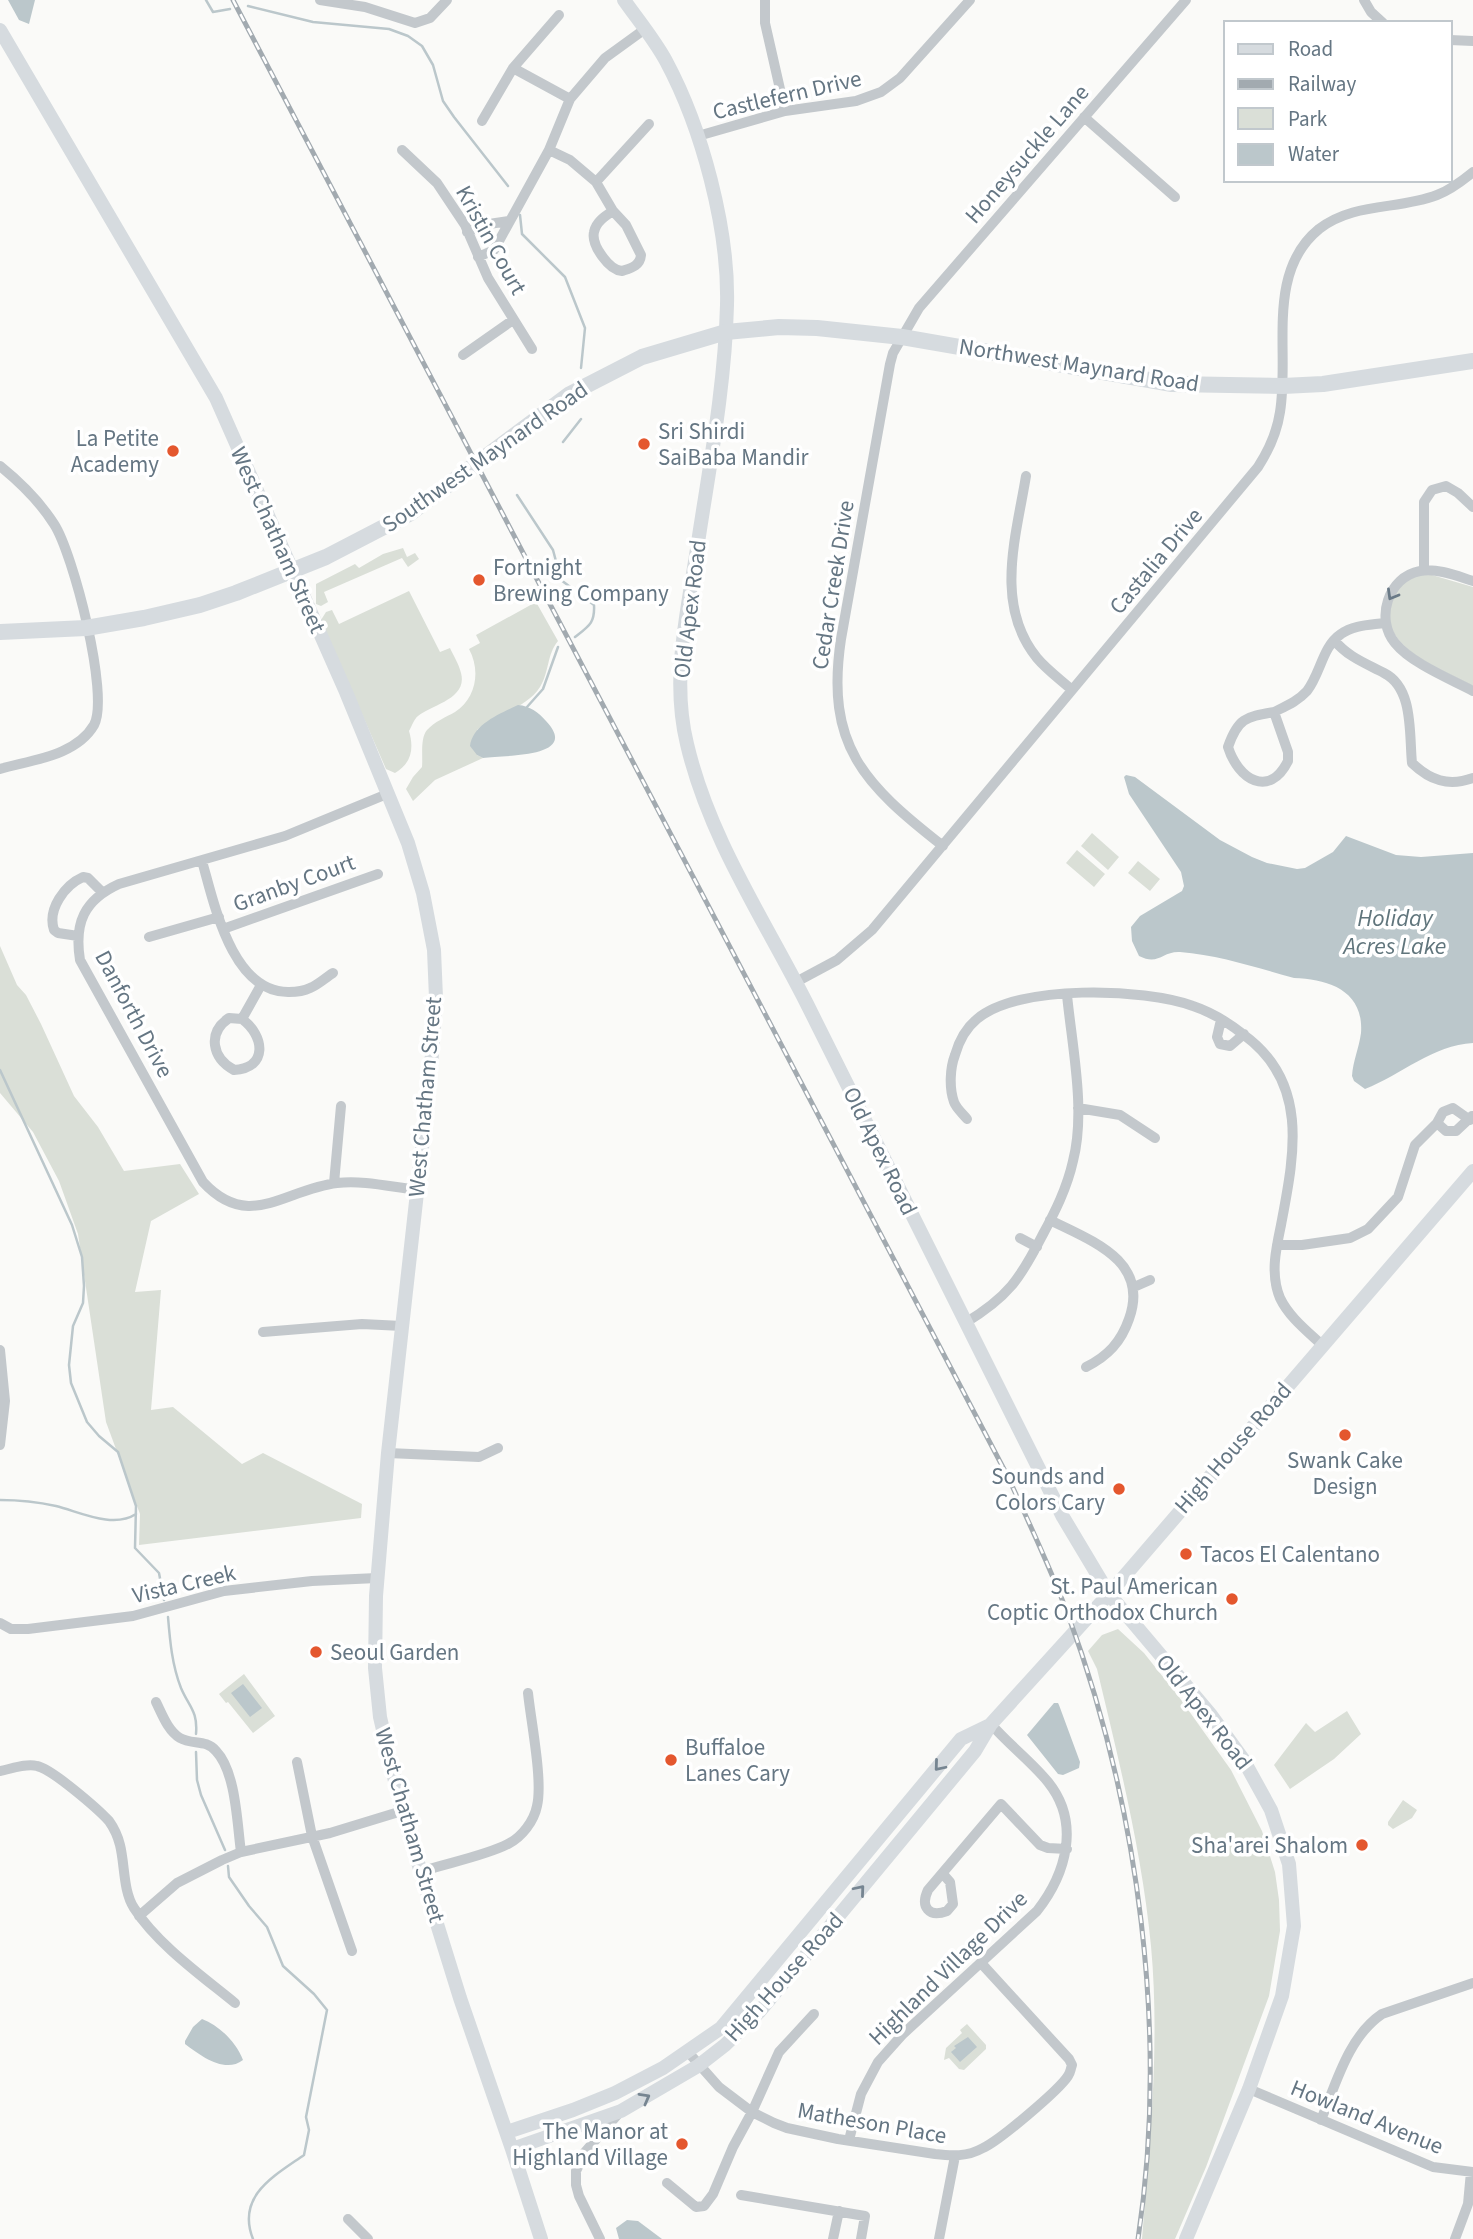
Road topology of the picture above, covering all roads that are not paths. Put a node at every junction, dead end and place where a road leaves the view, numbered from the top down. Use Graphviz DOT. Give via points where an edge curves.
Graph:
graph roads {
  1 [pos="320,0"];
  2 [pos="447,0"];
  3 [pos="624,0"];
  4 [pos="765,0"];
  5 [pos="970,0"];
  6 [pos="1186,0"];
  7 [pos="1364,0"];
  8 [pos="559,15"];
  9 [pos="1381,21"];
  10 [pos="645,29"];
  11 [pos="0,30"];
  12 [pos="1452,40"];
  13 [pos="1473,41"];
  14 [pos="513,68"];
  15 [pos="570,99"];
  16 [pos="785,111"];
  17 [pos="1084,117"];
  18 [pos="482,121"];
  19 [pos="649,124"];
  20 [pos="698,136"];
  21 [pos="402,150"];
  22 [pos="549,150"];
  23 [pos="1473,172"];
  24 [pos="596,182"];
  25 [pos="1175,197"];
  26 [pos="613,211"];
  27 [pos="509,221"];
  28 [pos="467,232"];
  29 [pos="478,257"];
  30 [pos="513,320"];
  31 [pos="726,332"];
  32 [pos="902,337"];
  33 [pos="531,349"];
  34 [pos="463,355"];
  35 [pos="1473,361"];
  36 [pos="1283,386"];
  37 [pos="0,466"];
  38 [pos="1026,476"];
  39 [pos="1473,507"];
  40 [pos="290,570"];
  41 [pos="1424,570"];
  42 [pos="1473,581"];
  43 [pos="1384,623"];
  44 [pos="86,628"];
  45 [pos="0,632"];
  46 [pos="1334,640"];
  47 [pos="1073,690"];
  48 [pos="1473,691"];
  49 [pos="1275,712"];
  50 [pos="0,769"];
  51 [pos="1473,778"];
  52 [pos="387,794"];
  53 [pos="943,846"];
  54 [pos="202,861"];
  55 [pos="378,874"];
  56 [pos="102,892"];
  57 [pos="219,917"];
  58 [pos="223,929"];
  59 [pos="78,936"];
  60 [pos="149,937"];
  61 [pos="333,973"];
  62 [pos="796,982"];
  63 [pos="261,985"];
  64 [pos="1067,995"];
  65 [pos="242,1019"];
  66 [pos="1221,1020"];
  67 [pos="1244,1034"];
  68 [pos="341,1106"];
  69 [pos="1078,1108"];
  70 [pos="1471,1118"];
  71 [pos="967,1119"];
  72 [pos="1437,1123"];
  73 [pos="1155,1138"];
  74 [pos="1473,1171"];
  75 [pos="334,1183"];
  76 [pos="418,1190"];
  77 [pos="1051,1220"];
  78 [pos="1020,1238"];
  79 [pos="1277,1245"];
  80 [pos="1037,1247"];
  81 [pos="1150,1280"];
  82 [pos="1134,1287"];
  83 [pos="965,1323"];
  84 [pos="402,1326"];
  85 [pos="263,1332"];
  86 [pos="1322,1345"];
  87 [pos="0,1350"];
  88 [pos="1086,1367"];
  89 [pos="0,1445"];
  90 [pos="498,1448"];
  91 [pos="388,1452"];
  92 [pos="377,1578"];
  93 [pos="1109,1594"];
  94 [pos="0,1623"];
  95 [pos="528,1693"];
  96 [pos="156,1702"];
  97 [pos="991,1724"];
  98 [pos="297,1762"];
  99 [pos="0,1771"];
  100 [pos="402,1811"];
  101 [pos="312,1836"];
  102 [pos="1067,1849"];
  103 [pos="241,1852"];
  104 [pos="421,1872"];
  105 [pos="943,1874"];
  106 [pos="139,1916"];
  107 [pos="352,1951"];
  108 [pos="981,1963"];
  109 [pos="1473,1983"];
  110 [pos="235,2003"];
  111 [pos="814,2014"];
  112 [pos="688,2052"];
  113 [pos="698,2066"];
  114 [pos="1249,2089"];
  115 [pos="621,2111"];
  116 [pos="752,2112"];
  117 [pos="1321,2120"];
  118 [pos="507,2132"];
  119 [pos="849,2140"];
  120 [pos="512,2149"];
  121 [pos="955,2156"];
  122 [pos="1472,2172"];
  123 [pos="667,2183"];
  124 [pos="741,2195"];
  125 [pos="839,2211"];
  126 [pos="348,2219"];
  127 [pos="368,2239"];
  128 [pos="541,2239"];
  129 [pos="600,2239"];
  130 [pos="833,2239"];
  131 [pos="861,2239"];
  132 [pos="939,2239"];
  133 [pos="1187,2239"];
  134 [pos="1455,2239"];
  1 -- 2 [label="street" via="419,23"];
  3 -- 10 [label="main road, Old Apex Road"];
  4 -- 16 [label="street" via="765,23"];
  5 -- 16 [label="street, Castlefern Drive" via="900,78 881,92 856,101"];
  6 -- 17 [label="street, Honeysuckle Lane"];
  7 -- 9 [label="street"];
  8 -- 14 [label="street"];
  10 -- 15 [label="street" via="605,58"];
  10 -- 20 [label="main road, Old Apex Road" via="688,107"];
  11 -- 40 [label="main road, West Chatham Street" via="211,389"];
  12 -- 13 [label="street"];
  14 -- 15 [label="street"];
  14 -- 18 [label="street"];
  15 -- 22 [label="street"];
  16 -- 20 [label="street, Castlefern Drive"];
  17 -- 25 [label="street"];
  17 -- 32 [label="street, Honeysuckle Lane" via="919,308"];
  19 -- 24 [label="street"];
  20 -- 31 [label="main road, Old Apex Road" via="725,265"];
  21 -- 28 [label="street, Kristin Court" via="437,183"];
  22 -- 24 [label="street" via="570,160"];
  22 -- 27 [label="street"];
  23 -- 36 [label="street, Castalia Drive" via="1437,195 1344,214 1308,240 1293,263 1285,289"];
  24 -- 26 [label="street"];
  26 -- 26 [label="street" via="626,225 640,255 638,264 622,271 613,268 593,235 598,223"];
  27 -- 28 [label="street"];
  27 -- 29 [label="street" via="494,250"];
  28 -- 29 [label="street, Kristin Court"];
  29 -- 30 [label="street, Kristin Court"];
  30 -- 33 [label="street, Kristin Court"];
  30 -- 34 [label="street"];
  31 -- 32 [label="main road, Northwest Maynard Road" via="817,328"];
  31 -- 40 [label="main road, Southwest Maynard Road" via="642,357 570,394 409,514 362,540"];
  31 -- 62 [label="main road, Old Apex Road" via="680,661 683,729 716,828"];
  32 -- 36 [label="main road, Northwest Maynard Road" via="1172,384"];
  32 -- 53 [label="street, Cedar Creek Drive" via="889,369 841,639 837,701 850,747 870,782"];
  35 -- 36 [label="main road, Northwest Maynard Road"];
  36 -- 47 [label="street, Castalia Drive" via="1277,425 1258,467"];
  37 -- 44 [label="street" via="55,524 73,566"];
  38 -- 47 [label="street" via="1013,556 1012,600 1035,655"];
  39 -- 41 [label="street" via="1446,486 1432,490 1424,502"];
  40 -- 44 [label="main road, Southwest Maynard Road" via="200,605"];
  40 -- 52 [label="main road, West Chatham Street"];
  41 -- 42 [label="street"];
  41 -- 43 [label="street, one-way" via="1395,587"];
  43 -- 46 [label="street" via="1353,627"];
  43 -- 48 [label="street" via="1404,652"];
  44 -- 45 [label="main road, Southwest Maynard Road"];
  44 -- 50 [label="street" via="99,706 93,726 76,745"];
  46 -- 49 [label="street" via="1307,691"];
  46 -- 51 [label="street" via="1352,658 1387,674 1401,688 1412,763 1439,781"];
  47 -- 53 [label="street, Castalia Drive"];
  49 -- 49 [label="street" via="1289,761 1278,776 1256,780 1241,772 1228,747 1244,720"];
  52 -- 54 [label="street" via="285,836"];
  52 -- 76 [label="main road, West Chatham Street" via="408,843 434,950 436,998"];
  53 -- 62 [label="street, Castalia Drive" via="864,938"];
  54 -- 56 [label="street"];
  54 -- 57 [label="street"];
  55 -- 58 [label="street, Granby Court"];
  56 -- 59 [label="street, Danforth Drive" via="85,912"];
  56 -- 59 [label="street" via="83,877 67,887 58,902 52,915 54,930"];
  57 -- 58 [label="street"];
  57 -- 60 [label="street"];
  58 -- 63 [label="street" via="245,970"];
  59 -- 75 [label="street, Danforth Drive" via="80,960 203,1182 214,1193 227,1202 254,1207"];
  61 -- 63 [label="street" via="298,991 280,992"];
  62 -- 83 [label="main road, Old Apex Road"];
  63 -- 65 [label="street"];
  64 -- 66 [label="street" via="1154,996 1194,1006"];
  64 -- 69 [label="street"];
  64 -- 71 [label="street" via="1004,1005 969,1027 951,1068 954,1102"];
  65 -- 65 [label="street" via="229,1018 214,1035 221,1059 234,1070 253,1064 260,1050 253,1029"];
  66 -- 67 [label="street"];
  66 -- 67 [label="street" via="1220,1044 1230,1046"];
  67 -- 79 [label="street" via="1276,1072 1292,1115 1293,1154"];
  68 -- 75 [label="street"];
  69 -- 73 [label="street" via="1120,1115"];
  69 -- 77 [label="street" via="1074,1159"];
  70 -- 72 [label="street" via="1456,1131 1446,1131"];
  70 -- 72 [label="street" via="1450,1108"];
  72 -- 79 [label="street" via="1415,1145 1398,1197 1368,1229 1350,1238"];
  74 -- 86 [label="main road, High House Road"];
  75 -- 76 [label="street, Danforth Drive"];
  76 -- 84 [label="main road, West Chatham Street"];
  77 -- 80 [label="street"];
  77 -- 82 [label="street" via="1109,1251"];
  78 -- 80 [label="street"];
  79 -- 86 [label="street" via="1275,1275 1280,1296 1289,1313"];
  80 -- 83 [label="street" via="1009,1291"];
  81 -- 82 [label="street"];
  82 -- 88 [label="street" via="1131,1313 1119,1341 1104,1358"];
  83 -- 93 [label="main road, Old Apex Road" via="1063,1517"];
  84 -- 85 [label="street" via="362,1324"];
  84 -- 91 [label="main road, West Chatham Street"];
  86 -- 93 [label="main road, High House Road"];
  87 -- 89 [label="street" via="5,1401"];
  90 -- 91 [label="street" via="479,1457"];
  91 -- 92 [label="main road, West Chatham Street"];
  92 -- 94 [label="street, Vista Creek" via="224,1591 133,1616 52,1626 11,1629"];
  92 -- 100 [label="main road, West Chatham Street" via="374,1644 380,1717"];
  93 -- 97 [label="main road, High House Road"];
  93 -- 114 [label="main road, Old Apex Road" via="1243,1759 1282,1838 1293,1900 1291,1951 1282,1996"];
  95 -- 104 [label="street" via="538,1786 533,1819 509,1843"];
  96 -- 103 [label="street" via="177,1735 207,1744 220,1757 229,1776"];
  97 -- 102 [label="street, Highland Village Drive" via="1058,1795 1067,1825"];
  97 -- 112 [label="main road, High House Road, one-way" via="961,1739 739,2008"];
  113 -- 97 [label="main road, High House Road, one-way" via="759,2012 975,1751"];
  98 -- 101 [label="street"];
  99 -- 106 [label="street" via="34,1765 47,1770 111,1824 120,1845 130,1900"];
  100 -- 101 [label="street"];
  100 -- 104 [label="main road, West Chatham Street"];
  101 -- 103 [label="street"];
  101 -- 107 [label="street"];
  102 -- 105 [label="street" via="1040,1845 1001,1804"];
  102 -- 108 [label="street, Highland Village Drive" via="1060,1874 1043,1902"];
  103 -- 106 [label="street" via="177,1883"];
  104 -- 118 [label="main road, West Chatham Street"];
  106 -- 110 [label="street"];
  108 -- 119 [label="street, Highland Village Drive" via="878,2062 861,2094"];
  108 -- 121 [label="street, Matheson Place" via="1069,2059 1071,2068 1064,2080 998,2139"];
  109 -- 117 [label="street" via="1372,2021 1353,2046"];
  111 -- 116 [label="street" via="779,2052"];
  112 -- 113 [label="street, Matheson Place"];
  112 -- 118 [label="main road, High House Road" via="615,2093"];
  115 -- 113 [label="main road, High House Road, one-way"];
  113 -- 116 [label="street, Matheson Place"];
  114 -- 117 [label="street, Howland Avenue"];
  114 -- 133 [label="main road, Old Apex Road"];
  115 -- 120 [label="main road, High House Road"];
  115 -- 129 [label="street" via="585,2152 576,2171 579,2196"];
  116 -- 119 [label="street, Matheson Place" via="787,2128"];
  116 -- 123 [label="street" via="704,2206 694,2206"];
  117 -- 122 [label="street, Howland Avenue" via="1433,2167"];
  118 -- 120 [label="main road, West Chatham Street"];
  119 -- 121 [label="street, Matheson Place"];
  120 -- 128 [label="main road, West Chatham Street"];
  121 -- 132 [label="street"];
  122 -- 134 [label="street" via="1468,2204"];
  124 -- 125 [label="street"];
  125 -- 130 [label="street"];
  125 -- 131 [label="street" via="865,2216"];
  126 -- 127 [label="street"];
}
